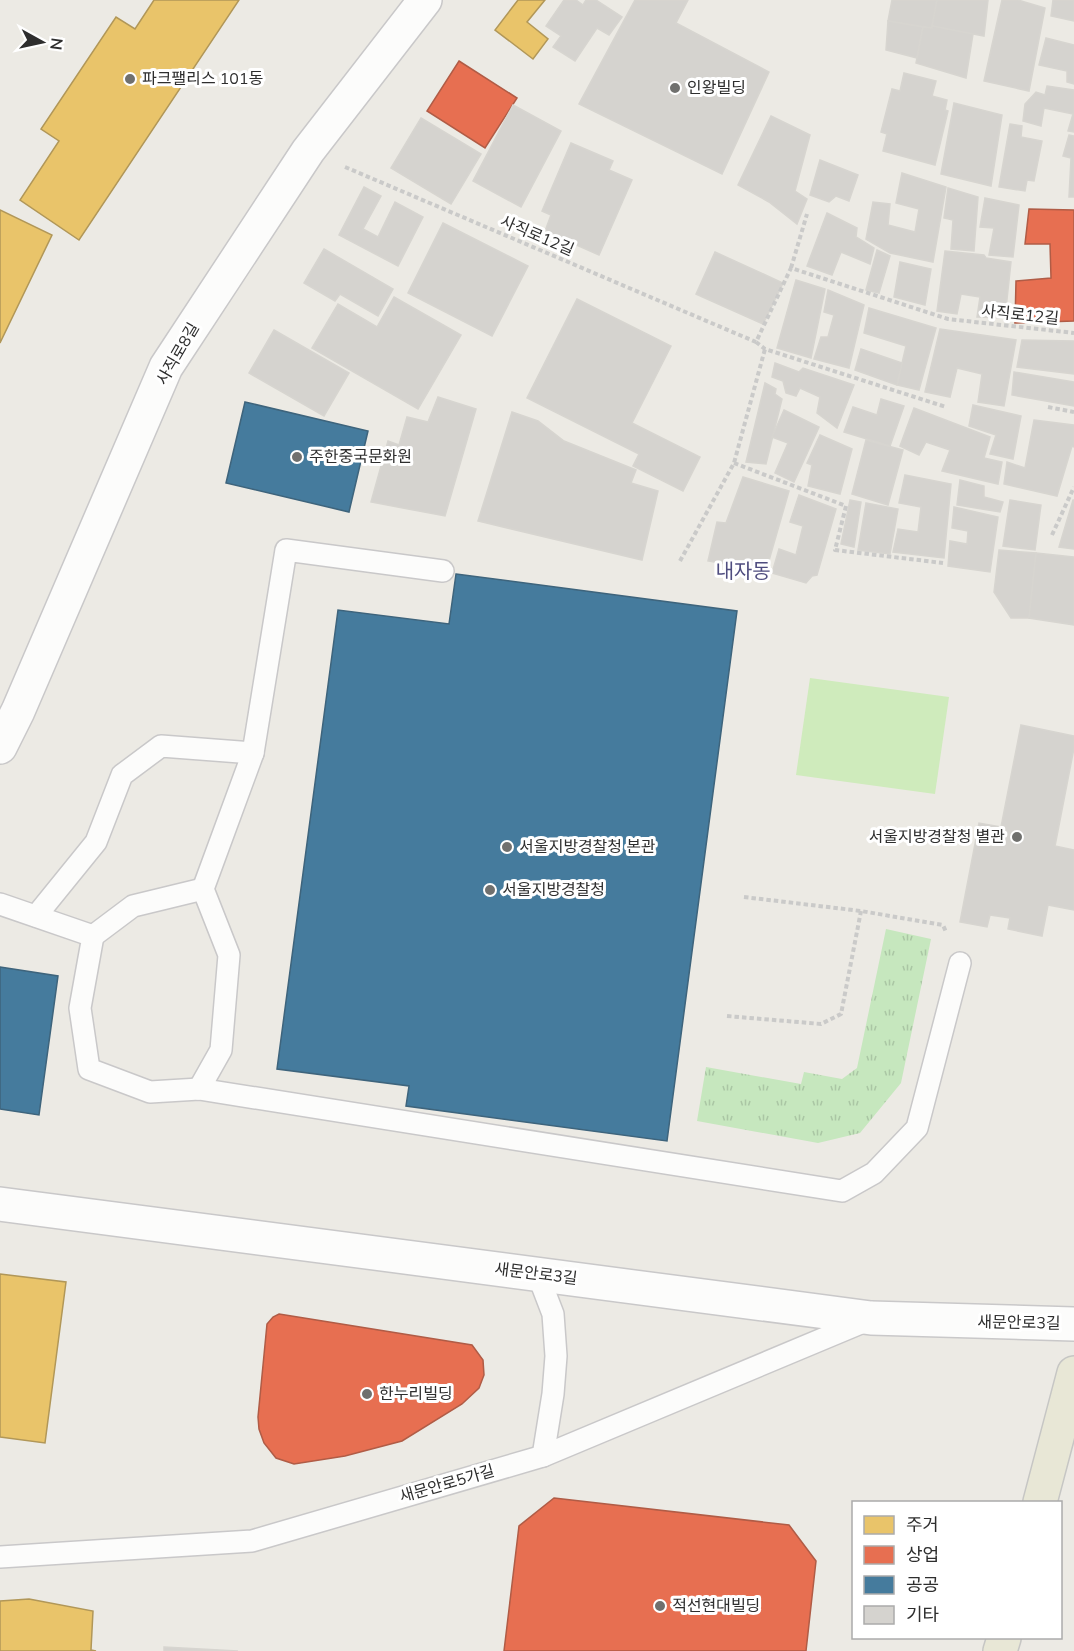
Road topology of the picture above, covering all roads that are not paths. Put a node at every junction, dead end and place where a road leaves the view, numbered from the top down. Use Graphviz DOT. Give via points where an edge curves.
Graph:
graph roads {
  1 [pos="425,0"];
  2 [pos="443,571"];
  3 [pos="0,747"];
  4 [pos="253,753"];
  5 [pos="203,889"];
  6 [pos="0,904"];
  7 [pos="36,916"];
  8 [pos="93,936"];
  9 [pos="960,963"];
  10 [pos="199,1089"];
  11 [pos="0,1204"];
  12 [pos="538,1275"];
  13 [pos="871,1318"];
  14 [pos="1074,1324"];
  15 [pos="1074,1374"];
  16 [pos="543,1456"];
  17 [pos="1041,1501"];
  18 [pos="0,1557"];
  1 -- 3 [label="street, 사직로8길" via="308,151 166,367"];
  2 -- 4 [label="lane" via="286,550"];
  4 -- 5 [label="lane"];
  4 -- 7 [label="lane" via="161,746 122,775 96,842"];
  5 -- 8 [label="lane" via="133,906"];
  5 -- 10 [label="lane" via="229,955 221,1050"];
  6 -- 7 [label="lane"];
  7 -- 8 [label="lane"];
  8 -- 10 [label="lane" via="80,1008 89,1069 150,1092"];
  9 -- 10 [label="lane" via="917,1128 874,1173 842,1191"];
  11 -- 12 [label="street, 새문안로3길"];
  12 -- 13 [label="street, 새문안로3길"];
  12 -- 16 [label="lane" via="553,1314 556,1356"];
  13 -- 14 [label="street, 새문안로3길"];
  13 -- 16 [label="lane, 새문안로5가길"];
  15 -- 17 [label="main road"];
  16 -- 18 [label="lane, 새문안로5가길" via="252,1541"];
}
